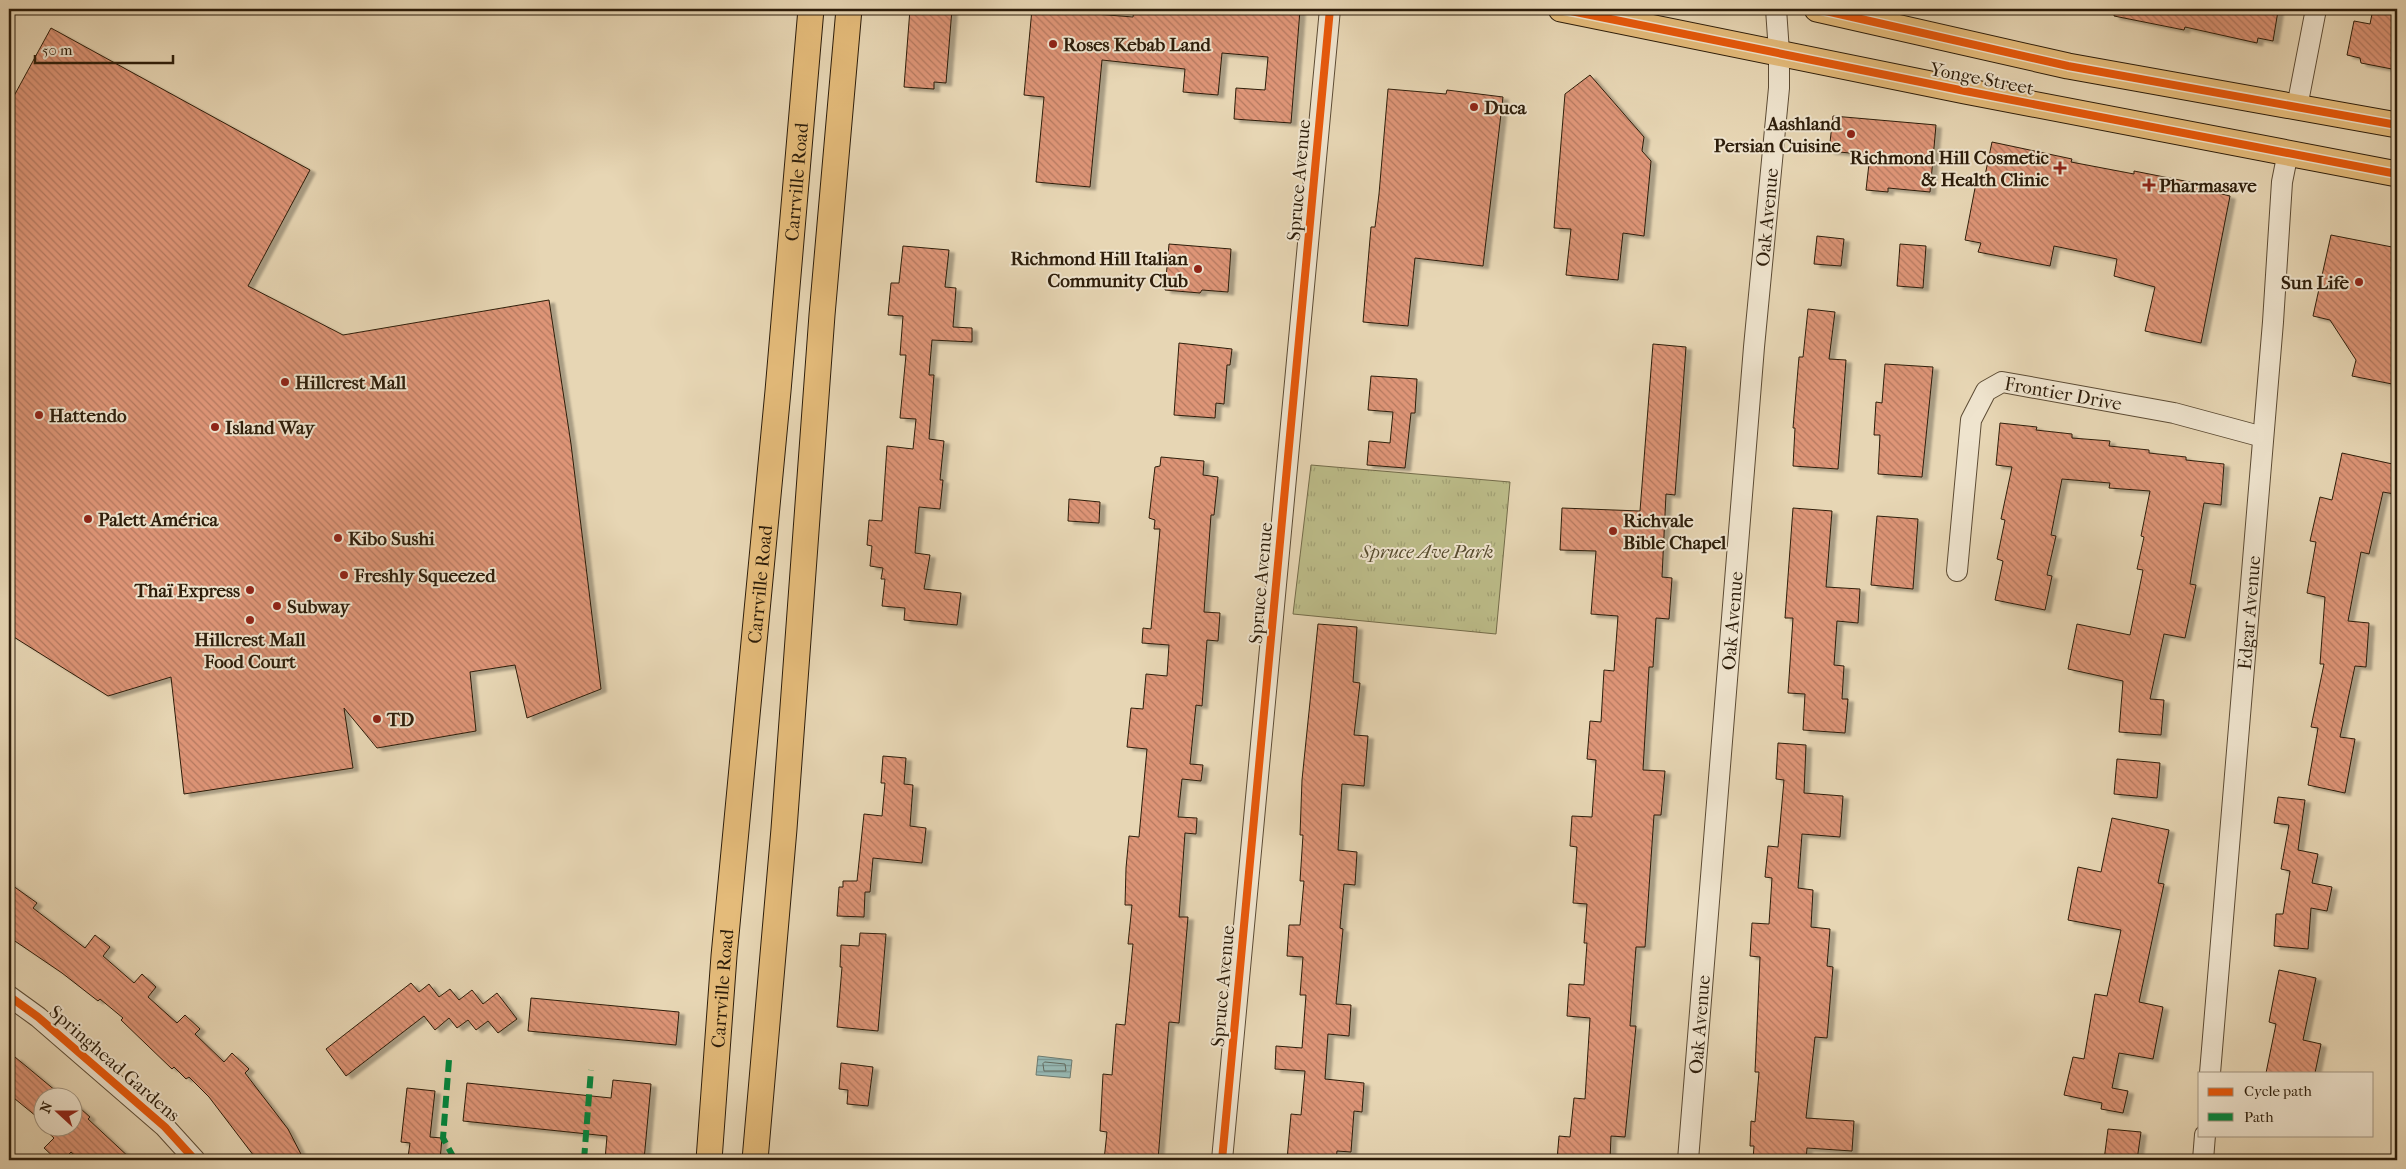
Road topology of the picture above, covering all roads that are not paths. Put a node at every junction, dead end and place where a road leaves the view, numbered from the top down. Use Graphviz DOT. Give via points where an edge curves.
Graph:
graph roads {
  1 [pos="811,9"];
  2 [pos="849,9"];
  3 [pos="1330,9"];
  4 [pos="1561,9"];
  5 [pos="1776,9"];
  6 [pos="1816,9"];
  7 [pos="2316,9"];
  8 [pos="1779,52"];
  9 [pos="2296,108"];
  10 [pos="2397,124"];
  11 [pos="2288,152"];
  12 [pos="797,168"];
  13 [pos="836,170"];
  14 [pos="2397,174"];
  15 [pos="778,390"];
  16 [pos="816,392"];
  17 [pos="2263,437"];
  18 [pos="1957,571"];
  19 [pos="9,996"];
  20 [pos="2210,1072"];
  21 [pos="2205,1136"];
  22 [pos="195,1160"];
  23 [pos="709,1160"];
  24 [pos="755,1160"];
  25 [pos="1222,1160"];
  26 [pos="1688,1160"];
  27 [pos="2203,1160"];
  1 -- 12 [label="main road, Carrville Road"];
  2 -- 13 [label="main road, Carrville Road"];
  3 -- 25 [label="street, Spruce Avenue"];
  4 -- 8 [label="main road, Yonge Street"];
  5 -- 8 [label="street, Oak Avenue"];
  6 -- 9 [label="main road, Yonge Street" via="2068,66"];
  7 -- 9 [label="street"];
  8 -- 11 [label="main road, Yonge Street"];
  8 -- 26 [label="street, Oak Avenue" via="1779,88 1753,357"];
  9 -- 10 [label="main road, Yonge Street"];
  11 -- 14 [label="main road, Yonge Street"];
  11 -- 17 [label="street, Edgar Avenue" via="2282,182"];
  12 -- 13 [label="main road"];
  12 -- 15 [label="main road, Carrville Road"];
  13 -- 16 [label="main road, Carrville Road"];
  15 -- 16 [label="main road"];
  15 -- 23 [label="main road, Carrville Road" via="724,956"];
  16 -- 24 [label="main road, Carrville Road" via="784,829"];
  17 -- 18 [label="street, Frontier Drive" via="2174,413 2002,382 1986,391 1971,420"];
  17 -- 20 [label="street, Edgar Avenue"];
  19 -- 22 [label="street, Springhead Gardens" via="38,1017 165,1127"];
  21 -- 27 [label="street"];
}
